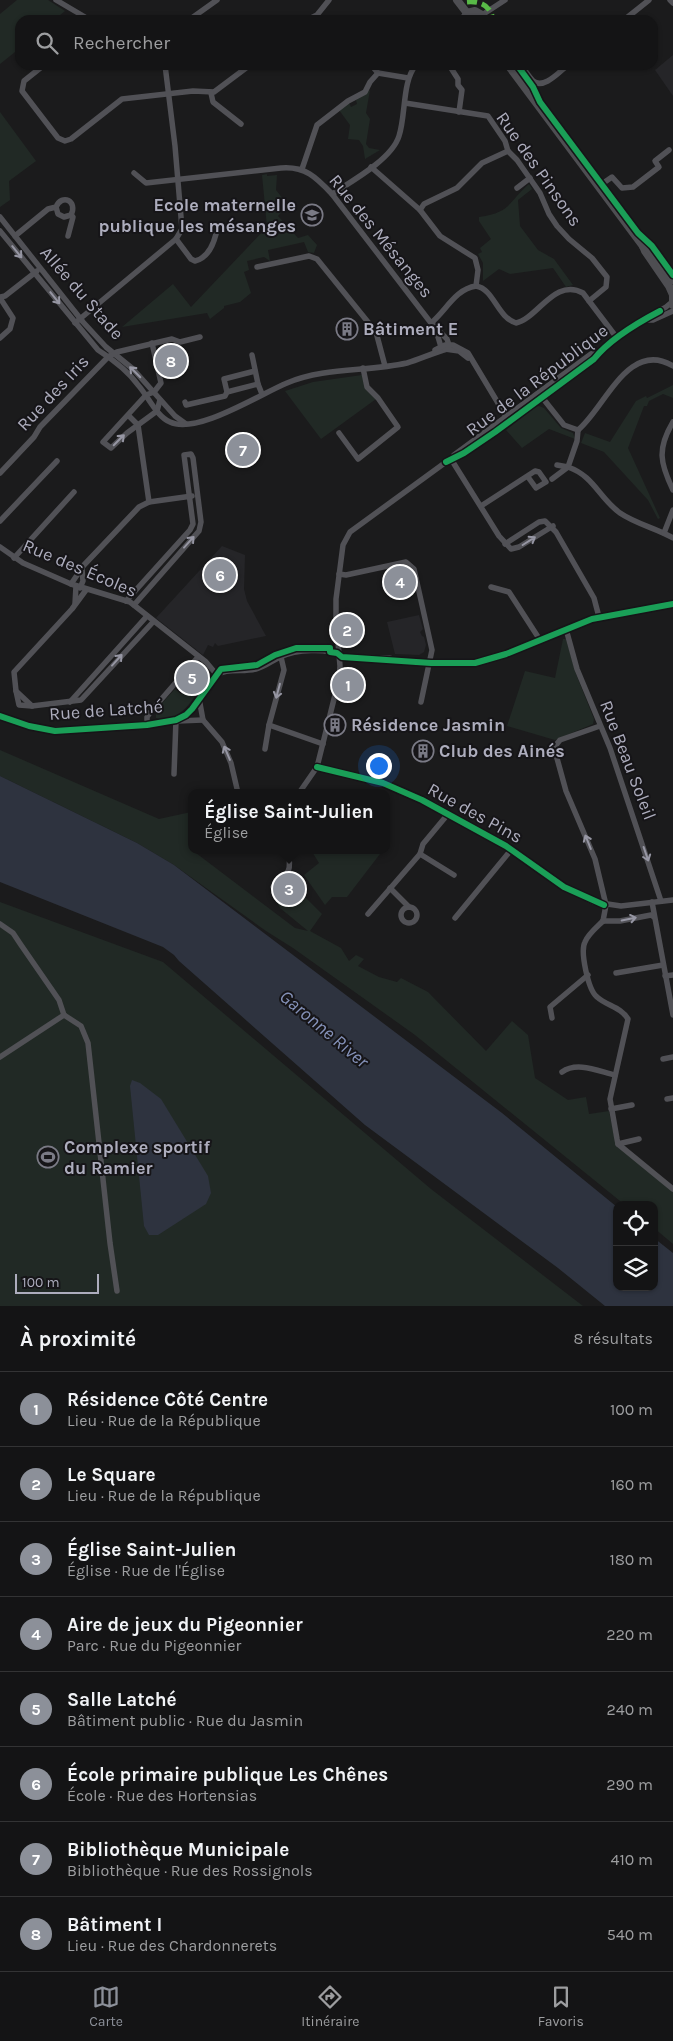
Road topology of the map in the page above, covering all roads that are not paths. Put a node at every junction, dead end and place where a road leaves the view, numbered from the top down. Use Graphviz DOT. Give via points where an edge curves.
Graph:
graph roads {
  1 [pos="56,0"];
  2 [pos="217,0"];
  3 [pos="329,0"];
  4 [pos="457,0"];
  5 [pos="505,0"];
  6 [pos="650,0"];
  7 [pos="670,0"];
  8 [pos="673,4"];
  9 [pos="77,15"];
  10 [pos="196,15"];
  11 [pos="317,15"];
  12 [pos="464,15"];
  13 [pos="467,15"];
  14 [pos="480,15"];
  15 [pos="486,15"];
  16 [pos="630,15"];
  17 [pos="38,70"];
  18 [pos="166,70"];
  19 [pos="244,70"];
  20 [pos="375,70"];
  21 [pos="413,70"];
  22 [pos="452,70"];
  23 [pos="512,70"];
  24 [pos="525,70"];
  25 [pos="562,70"];
  26 [pos="378,73"];
  27 [pos="408,78"];
  28 [pos="211,93"];
  29 [pos="169,94"];
  30 [pos="405,103"];
  31 [pos="459,112"];
  32 [pos="241,124"];
  33 [pos="669,150"];
  34 [pos="508,151"];
  35 [pos="371,167"];
  36 [pos="302,169"];
  37 [pos="134,173"];
  38 [pos="530,178"];
  39 [pos="178,179"];
  40 [pos="599,186"];
  41 [pos="517,188"];
  42 [pos="332,194"];
  43 [pos="56,207"];
  44 [pos="420,210"];
  45 [pos="71,215"];
  46 [pos="0,217"];
  47 [pos="0,231"];
  48 [pos="216,234"];
  49 [pos="15,236"];
  50 [pos="68,236"];
  51 [pos="176,239"];
  52 [pos="643,246"];
  53 [pos="256,267"];
  54 [pos="41,269"];
  55 [pos="34,273"];
  56 [pos="673,280"];
  57 [pos="476,286"];
  58 [pos="0,298"];
  59 [pos="673,300"];
  60 [pos="589,301"];
  61 [pos="673,311"];
  62 [pos="80,318"];
  63 [pos="646,320"];
  64 [pos="75,323"];
  65 [pos="431,323"];
  66 [pos="436,329"];
  67 [pos="200,337"];
  68 [pos="0,338"];
  69 [pos="617,338"];
  70 [pos="152,343"];
  71 [pos="445,347"];
  72 [pos="114,353"];
  73 [pos="252,355"];
  74 [pos="108,357"];
  75 [pos="385,366"];
  76 [pos="673,366"];
  77 [pos="363,368"];
  78 [pos="255,371"];
  79 [pos="258,384"];
  80 [pos="154,392"];
  81 [pos="227,392"];
  82 [pos="262,394"];
  83 [pos="146,395"];
  84 [pos="541,397"];
  85 [pos="160,400"];
  86 [pos="185,402"];
  87 [pos="157,411"];
  88 [pos="129,416"];
  89 [pos="507,419"];
  90 [pos="673,422"];
  91 [pos="186,424"];
  92 [pos="138,426"];
  93 [pos="578,430"];
  94 [pos="338,433"];
  95 [pos="451,459"];
  96 [pos="56,461"];
  97 [pos="557,465"];
  98 [pos="568,467"];
  99 [pos="0,472"];
  100 [pos="528,477"];
  101 [pos="552,479"];
  102 [pos="673,490"];
  103 [pos="74,492"];
  104 [pos="197,495"];
  105 [pos="190,496"];
  106 [pos="149,502"];
  107 [pos="480,506"];
  108 [pos="673,510"];
  109 [pos="0,521"];
  110 [pos="553,526"];
  111 [pos="664,533"];
  112 [pos="673,538"];
  113 [pos="505,544"];
  114 [pos="0,547"];
  115 [pos="14,558"];
  116 [pos="162,561"];
  117 [pos="167,566"];
  118 [pos="82,569"];
  119 [pos="339,574"];
  120 [pos="78,587"];
  121 [pos="490,587"];
  122 [pos="126,601"];
  123 [pos="75,604"];
  124 [pos="673,604"];
  125 [pos="134,605"];
  126 [pos="147,616"];
  127 [pos="599,617"];
  128 [pos="153,622"];
  129 [pos="566,629"];
  130 [pos="540,640"];
  131 [pos="340,655"];
  132 [pos="198,657"];
  133 [pos="281,657"];
  134 [pos="431,662"];
  135 [pos="217,675"];
  136 [pos="199,698"];
  137 [pos="70,702"];
  138 [pos="421,702"];
  139 [pos="0,716"];
  140 [pos="176,720"];
  141 [pos="203,720"];
  142 [pos="147,725"];
  143 [pos="269,725"];
  144 [pos="600,726"];
  145 [pos="324,744"];
  146 [pos="266,749"];
  147 [pos="317,767"];
  148 [pos="174,774"];
  149 [pos="237,789"];
  150 [pos="302,789"];
  151 [pos="448,814"];
  152 [pos="511,850"];
  153 [pos="288,854"];
  154 [pos="420,854"];
  155 [pos="454,875"];
  156 [pos="273,887"];
  157 [pos="390,888"];
  158 [pos="673,900"];
  159 [pos="661,901"];
  160 [pos="652,902"];
  161 [pos="606,905"];
  162 [pos="408,907"];
  163 [pos="368,914"];
  164 [pos="654,917"];
  165 [pos="455,918"];
  166 [pos="603,921"];
  167 [pos="0,924"];
  168 [pos="663,965"];
  169 [pos="616,972"];
  170 [pos="673,975"];
  171 [pos="588,976"];
  172 [pos="665,976"];
  173 [pos="64,1015"];
  174 [pos="673,1015"];
  175 [pos="552,1018"];
  176 [pos="0,1057"];
  177 [pos="673,1057"];
  178 [pos="663,1059"];
  179 [pos="562,1072"];
  180 [pos="615,1076"];
  181 [pos="632,1105"];
  182 [pos="611,1109"];
  183 [pos="639,1138"];
  184 [pos="618,1144"];
  185 [pos="673,1189"];
  186 [pos="117,1290"];
  1 -- 9 [label="street"];
  2 -- 10 [label="street"];
  3 -- 11 [label="street"];
  4 -- 12 [label="main road"];
  5 -- 15 [label="street"];
  6 -- 16 [label="street"];
  7 -- 8 [label="street"];
  13 -- 14 [label="main road" via="475,11"];
  17 -- 29 [label="street" via="24,81 22,91 62,140 71,139 122,99"];
  18 -- 29 [label="street"];
  19 -- 28 [label="street"];
  20 -- 26 [label="street"];
  21 -- 27 [label="street"];
  22 -- 31 [label="street" via="462,90"];
  23 -- 40 [label="main road"];
  24 -- 25 [label="street" via="538,83 548,81"];
  26 -- 27 [label="street"];
  26 -- 36 [label="street" via="365,92 317,126"];
  27 -- 30 [label="street"];
  28 -- 29 [label="street"];
  28 -- 32 [label="street" via="213,102"];
  29 -- 39 [label="street"];
  30 -- 31 [label="street, Rue des Pinsons"];
  30 -- 35 [label="street" via="399,137 392,150"];
  31 -- 34 [label="street, Rue des Pinsons" via="488,116"];
  33 -- 40 [label="street" via="655,161 659,167 633,187 622,188 612,177"];
  34 -- 38 [label="street, Rue des Pinsons"];
  34 -- 44 [label="street" via="482,163 456,188 424,204"];
  35 -- 42 [label="street"];
  35 -- 44 [label="street"];
  36 -- 39 [label="street" via="281,168"];
  36 -- 42 [label="street, Rue des Mésanges"];
  37 -- 39 [label="street" via="146,183"];
  38 -- 41 [label="street"];
  38 -- 60 [label="street, Rue des Pinsons" via="557,226 592,258 607,277 606,287"];
  39 -- 51 [label="street" via="182,229"];
  40 -- 52 [label="main road"];
  42 -- 65 [label="street, Rue des Mésanges"];
  43 -- 45 [label="street" via="58,214 64,217"];
  43 -- 45 [label="street" via="63,199 68,200 73,204"];
  43 -- 49 [label="street"];
  44 -- 57 [label="street" via="440,236 474,258 478,270"];
  45 -- 50 [label="street"];
  46 -- 49 [label="street, Allée du Stade"];
  47 -- 55 [label="street, Allée du Stade, one-way"];
  48 -- 51 [label="street" via="212,248 195,261"];
  49 -- 54 [label="street, Allée du Stade"];
  51 -- 62 [label="street"];
  52 -- 56 [label="main road" via="650,248"];
  52 -- 59 [label="main road" via="668,284"];
  53 -- 75 [label="street" via="309,256 317,259 376,332"];
  54 -- 55 [label="street"];
  54 -- 62 [label="street, Allée du Stade"];
  55 -- 58 [label="street"];
  55 -- 64 [label="street, Allée du Stade, one-way"];
  57 -- 60 [label="street" via="485,290 505,317 516,323 526,319 545,300 570,289 583,293"];
  57 -- 65 [label="street" via="456,297"];
  58 -- 68 [label="street" via="13,318 10,329"];
  59 -- 63 [label="street, Rue de la République"];
  60 -- 69 [label="street"];
  61 -- 63 [label="street, Rue de la République"];
  62 -- 64 [label="street"];
  62 -- 72 [label="street, Allée du Stade"];
  63 -- 69 [label="street, Rue de la République"];
  64 -- 74 [label="street, Allée du Stade"];
  65 -- 66 [label="street, Rue des Mésanges"];
  66 -- 71 [label="street, Rue des Mésanges"];
  66 -- 71 [label="street, Rue des Mésanges" via="447,340"];
  67 -- 70 [label="street, Rue des Iris"];
  69 -- 84 [label="street, Rue de la République" via="591,354"];
  70 -- 72 [label="street, Rue des Iris"];
  70 -- 80 [label="street" via="160,383"];
  71 -- 75 [label="street" via="408,362"];
  71 -- 89 [label="street, Rue des Mésanges" via="464,350"];
  72 -- 74 [label="street, Rue des Iris"];
  80 -- 72 [label="street, Allée du Stade, one-way"];
  73 -- 78 [label="street"];
  74 -- 83 [label="street, Allée du Stade"];
  74 -- 99 [label="street, Rue des Iris"];
  75 -- 77 [label="street"];
  76 -- 93 [label="street" via="655,359 640,362 612,387 586,424"];
  77 -- 82 [label="street" via="304,376"];
  77 -- 94 [label="street" via="368,387 398,427 358,459"];
  78 -- 79 [label="street"];
  78 -- 81 [label="street" via="224,379"];
  79 -- 81 [label="street"];
  79 -- 82 [label="street"];
  80 -- 83 [label="street"];
  80 -- 85 [label="street, Allée du Stade"];
  81 -- 86 [label="street" via="225,396 186,405"];
  82 -- 91 [label="street" via="211,420"];
  83 -- 87 [label="street, Allée du Stade"];
  83 -- 88 [label="street"];
  84 -- 89 [label="street, Rue de la République"];
  84 -- 93 [label="street" via="564,425"];
  85 -- 87 [label="street"];
  85 -- 91 [label="street, Allée du Stade"];
  87 -- 91 [label="street, Allée du Stade" via="168,422"];
  87 -- 92 [label="street"];
  88 -- 92 [label="street"];
  88 -- 92 [label="street, one-way" via="103,442 111,448"];
  89 -- 95 [label="street, Rue de la République" via="464,454"];
  90 -- 102 [label="street" via="665,435 662,451 664,472"];
  92 -- 106 [label="street"];
  93 -- 98 [label="street"];
  95 -- 107 [label="street"];
  95 -- 119 [label="street, Rue de la République" via="350,532 343,545"];
  96 -- 109 [label="street"];
  97 -- 98 [label="street"];
  98 -- 101 [label="street"];
  98 -- 111 [label="street" via="584,474 621,514"];
  100 -- 107 [label="street"];
  103 -- 115 [label="street"];
  104 -- 105 [label="street"];
  104 -- 105 [label="street" via="193,458 191,454 184,455"];
  117 -- 104 [label="street, one-way" via="198,531 201,522"];
  105 -- 106 [label="street"];
  105 -- 116 [label="street" via="193,524"];
  106 -- 118 [label="street" via="139,507"];
  107 -- 113 [label="street"];
  108 -- 111 [label="street"];
  110 -- 113 [label="street" via="545,521 539,522"];
  113 -- 110 [label="street, one-way" via="511,549 519,547"];
  110 -- 127 [label="street" via="594,598"];
  111 -- 112 [label="street"];
  114 -- 115 [label="street, Rue des Écoles"];
  115 -- 120 [label="street, Rue des Écoles"];
  116 -- 117 [label="street"];
  116 -- 122 [label="street"];
  117 -- 125 [label="street"];
  118 -- 120 [label="street" via="83,581"];
  118 -- 120 [label="street" via="75,576"];
  119 -- 131 [label="street, Rue de la République" via="336,608"];
  119 -- 134 [label="street" via="406,562 411,565 421,595 432,650"];
  120 -- 122 [label="street, Rue des Écoles"];
  120 -- 123 [label="street"];
  120 -- 123 [label="street" via="81,598"];
  121 -- 130 [label="street" via="509,592"];
  122 -- 125 [label="street, Rue des Écoles"];
  123 -- 137 [label="street" via="14,672 16,691 32,706"];
  124 -- 127 [label="street"];
  125 -- 126 [label="street, Rue des Écoles"];
  126 -- 128 [label="street, Rue des Écoles"];
  126 -- 137 [label="street"];
  127 -- 129 [label="street"];
  128 -- 132 [label="street, Rue des Écoles"];
  137 -- 128 [label="street, one-way" via="81,700"];
  129 -- 130 [label="street"];
  129 -- 144 [label="street, Rue Beau Soleil" via="576,668"];
  130 -- 134 [label="street" via="486,661"];
  131 -- 133 [label="street" via="303,651"];
  131 -- 134 [label="street"];
  131 -- 145 [label="street, Rue de la République" via="339,679"];
  132 -- 135 [label="street, Rue des Écoles"];
  132 -- 142 [label="street" via="152,710 147,717"];
  133 -- 135 [label="street" via="257,669"];
  133 -- 143 [label="street, one-way" via="284,670"];
  134 -- 138 [label="street"];
  135 -- 136 [label="street, Rue de Latché"];
  136 -- 140 [label="street, Rue de Latché" via="186,715"];
  136 -- 141 [label="street"];
  139 -- 142 [label="street, Rue de Latché" via="55,731"];
  140 -- 141 [label="street"];
  140 -- 142 [label="street, Rue de Latché"];
  140 -- 148 [label="street"];
  149 -- 141 [label="street, one-way" via="222,742"];
  143 -- 145 [label="street"];
  143 -- 146 [label="street"];
  144 -- 159 [label="street, Rue Beau Soleil, one-way"];
  161 -- 144 [label="street, one-way" via="595,859 566,791 555,751 560,740"];
  145 -- 147 [label="street, Rue de la République"];
  147 -- 150 [label="street, Rue de la République"];
  147 -- 151 [label="street, Rue des Pins" via="397,789"];
  151 -- 152 [label="street, Rue des Pins"];
  151 -- 154 [label="street" via="423,844"];
  152 -- 161 [label="street, Rue des Pins" via="569,890"];
  152 -- 165 [label="street"];
  153 -- 156 [label="street" via="290,871"];
  154 -- 155 [label="street"];
  154 -- 157 [label="street"];
  157 -- 162 [label="street"];
  157 -- 163 [label="street"];
  158 -- 159 [label="street, Rue des Pins"];
  159 -- 160 [label="street, Rue des Pins"];
  160 -- 161 [label="street, Rue des Pins"];
  160 -- 164 [label="street"];
  161 -- 166 [label="street"];
  166 -- 164 [label="street, one-way"];
  164 -- 168 [label="street"];
  166 -- 171 [label="street" via="585,940 583,948"];
  167 -- 173 [label="street" via="21,944 59,1000"];
  168 -- 169 [label="street"];
  168 -- 172 [label="street"];
  170 -- 172 [label="street"];
  171 -- 175 [label="street" via="550,1007"];
  171 -- 180 [label="street" via="593,994 625,1013 628,1019"];
  172 -- 174 [label="street"];
  173 -- 176 [label="street"];
  173 -- 186 [label="street" via="81,1026 88,1043"];
  177 -- 178 [label="street"];
  179 -- 180 [label="street" via="578,1066"];
  180 -- 182 [label="street"];
  181 -- 182 [label="street"];
  182 -- 184 [label="street"];
  183 -- 184 [label="street"];
  184 -- 185 [label="street"];
}
